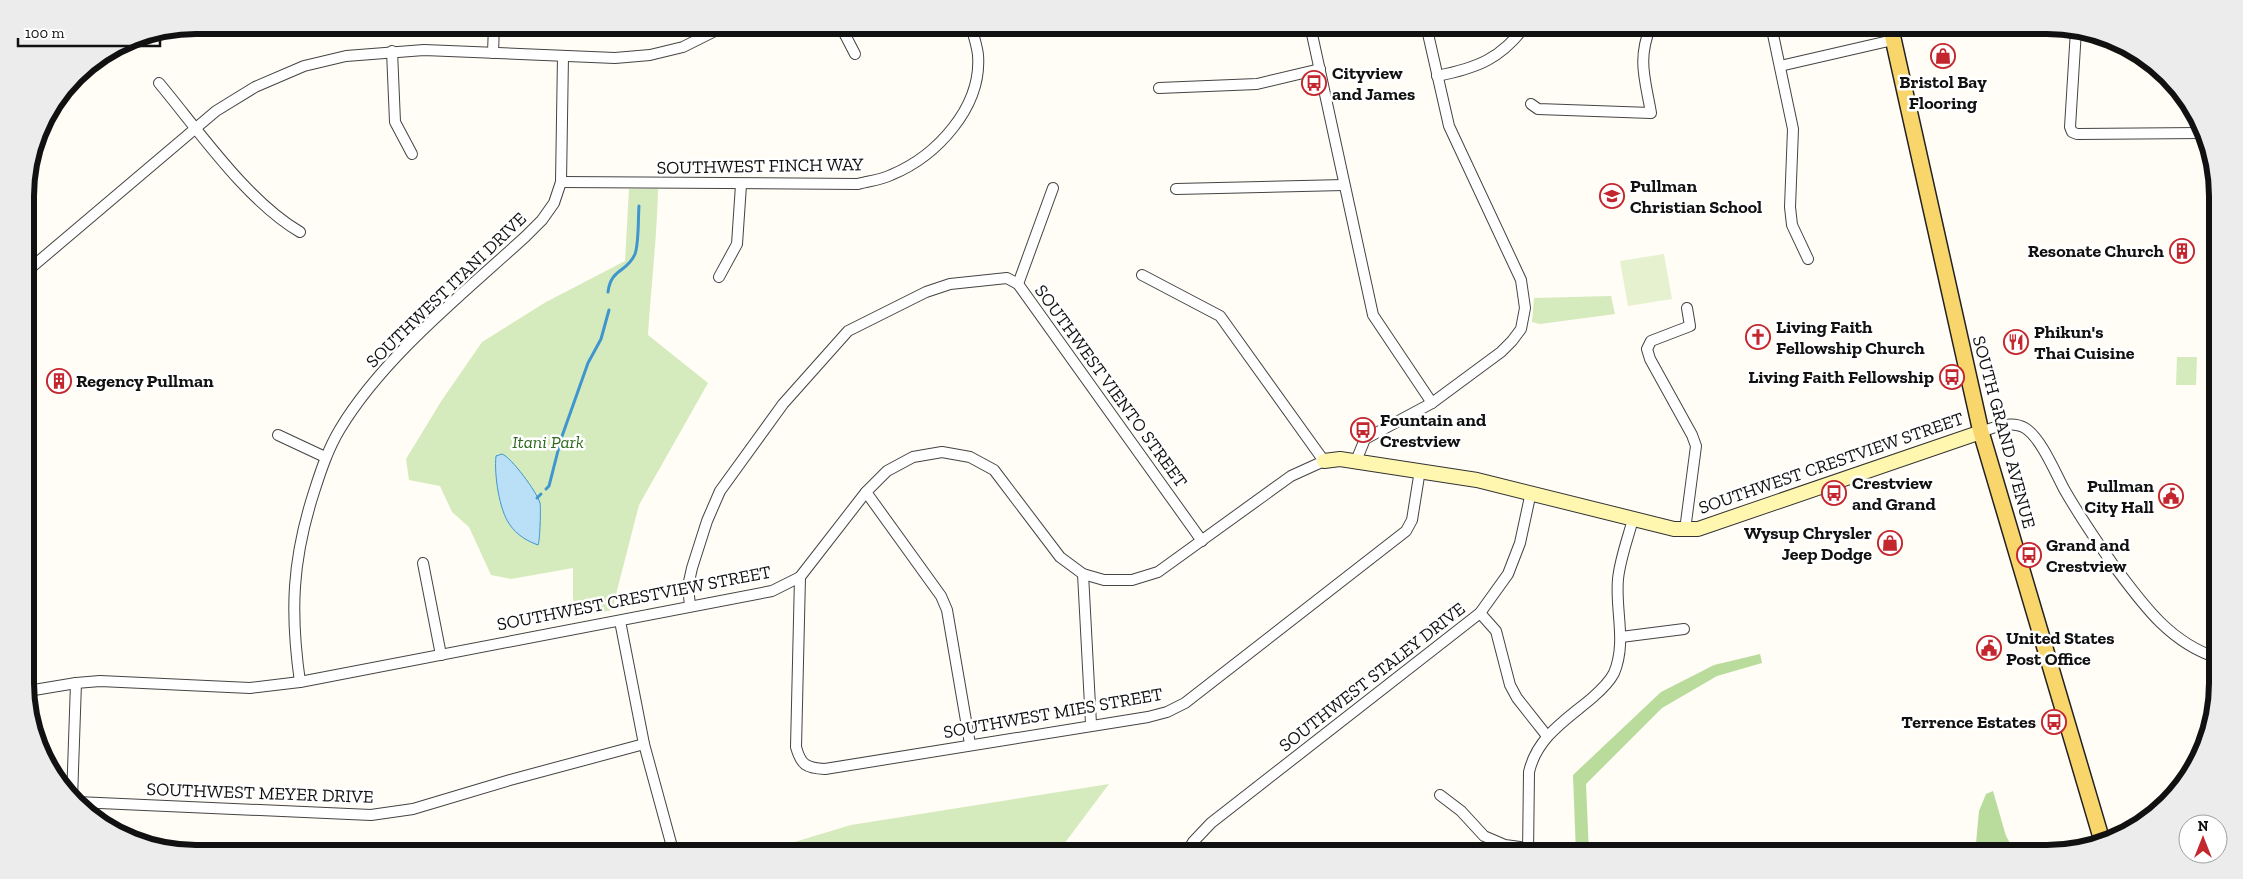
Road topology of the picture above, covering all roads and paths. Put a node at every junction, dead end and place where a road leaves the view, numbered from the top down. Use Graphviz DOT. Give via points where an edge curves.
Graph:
graph roads {
  1 [pos="494,34"];
  2 [pos="709,34"];
  3 [pos="845,34"];
  4 [pos="973,34"];
  5 [pos="1312,34"];
  6 [pos="1428,34"];
  7 [pos="1518,34"];
  8 [pos="1647,34"];
  9 [pos="1773,34"];
  10 [pos="1892,34"];
  11 [pos="2078,37"];
  12 [pos="1893,40"];
  13 [pos="392,51"];
  14 [pos="493,53"];
  15 [pos="855,54"];
  16 [pos="563,56"];
  17 [pos="1780,66"];
  18 [pos="1320,69"];
  19 [pos="1437,76"];
  20 [pos="160,83"];
  21 [pos="1159,88"];
  22 [pos="1531,104"];
  23 [pos="196,127"];
  24 [pos="2197,133"];
  25 [pos="412,154"];
  26 [pos="561,182"];
  27 [pos="740,184"];
  28 [pos="1344,186"];
  29 [pos="1053,188"];
  30 [pos="1176,190"];
  31 [pos="300,232"];
  32 [pos="1808,259"];
  33 [pos="34,265"];
  34 [pos="1142,275"];
  35 [pos="719,277"];
  36 [pos="1018,284"];
  37 [pos="1687,308"];
  38 [pos="1432,403"];
  39 [pos="1981,432"];
  40 [pos="278,435"];
  41 [pos="325,457"];
  42 [pos="1324,461"];
  43 [pos="1356,461"];
  44 [pos="1420,470"];
  45 [pos="866,492"];
  46 [pos="1531,492"];
  47 [pos="1633,519"];
  48 [pos="1685,530"];
  49 [pos="1202,542"];
  50 [pos="423,563"];
  51 [pos="1083,574"];
  52 [pos="800,578"];
  53 [pos="690,606"];
  54 [pos="1480,613"];
  55 [pos="620,621"];
  56 [pos="1684,629"];
  57 [pos="1621,637"];
  58 [pos="2209,654"];
  59 [pos="441,655"];
  60 [pos="300,682"];
  61 [pos="76,683"];
  62 [pos="34,690"];
  63 [pos="1091,724"];
  64 [pos="1547,736"];
  65 [pos="644,744"];
  66 [pos="970,744"];
  67 [pos="72,788"];
  68 [pos="1440,795"];
  69 [pos="86,802"];
  70 [pos="2101,836"];
  71 [pos="672,845"];
  72 [pos="1191,845"];
  73 [pos="1505,845"];
  74 [pos="1528,845"];
  1 -- 14 [label="street"];
  2 -- 16 [label="street" via="683,47 650,55 615,58"];
  3 -- 15 [label="street"];
  4 -- 27 [label="street, SOUTHWEST FINCH WAY" via="978,55 975,86 963,113 944,138 921,159 891,176 858,184"];
  5 -- 18 [label="street"];
  6 -- 19 [label="street"];
  7 -- 19 [label="street" via="1502,52 1480,65"];
  8 -- 22 [label="street" via="1642,58 1651,113 1538,109"];
  9 -- 17 [label="street"];
  10 -- 12 [label="main road, SOUTH GRAND AVENUE"];
  11 -- 24 [label="street" via="2072,132"];
  12 -- 17 [label="street"];
  12 -- 39 [label="main road, SOUTH GRAND AVENUE"];
  13 -- 14 [label="street"];
  13 -- 23 [label="street" via="346,56 304,66 255,87"];
  13 -- 25 [label="street" via="395,122"];
  14 -- 16 [label="street"];
  16 -- 26 [label="street, SOUTHWEST ITANI DRIVE"];
  17 -- 32 [label="street" via="1793,129 1792,225"];
  18 -- 21 [label="street" via="1257,84"];
  18 -- 28 [label="street"];
  19 -- 38 [label="street" via="1449,126 1521,280 1525,308 1521,328 1512,341"];
  20 -- 23 [label="street"];
  23 -- 31 [label="street" via="240,179 283,222"];
  23 -- 33 [label="street"];
  26 -- 27 [label="street, SOUTHWEST FINCH WAY"];
  26 -- 41 [label="street, SOUTHWEST ITANI DRIVE" via="554,203 542,220 383,372 340,429"];
  27 -- 35 [label="street" via="737,244"];
  28 -- 30 [label="street"];
  28 -- 38 [label="street" via="1373,315"];
  29 -- 36 [label="street, SOUTHWEST VIENTO STREET"];
  34 -- 42 [label="street" via="1220,316"];
  36 -- 49 [label="street, SOUTHWEST VIENTO STREET"];
  36 -- 53 [label="street" via="1007,278 950,284 926,292 848,331 783,404 720,491 692,568 688,586"];
  37 -- 48 [label="street" via="1690,326 1651,341 1647,349 1695,441"];
  38 -- 43 [label="street" via="1365,439"];
  39 -- 48 [label="street, SOUTHWEST CRESTVIEW STREET" via="1698,529"];
  39 -- 58 [label="street" via="2007,425 2025,428 2043,451 2080,518 2134,593 2156,620 2181,641"];
  39 -- 70 [label="main road, SOUTH GRAND AVENUE"];
  40 -- 41 [label="street"];
  41 -- 60 [label="street, SOUTHWEST ITANI DRIVE" via="303,526 296,565 293,603"];
  42 -- 43 [label="street, SOUTHWEST CRESTVIEW STREET"];
  42 -- 49 [label="street, SOUTHWEST CRESTVIEW STREET" via="1291,476"];
  43 -- 44 [label="street, SOUTHWEST CRESTVIEW STREET"];
  44 -- 46 [label="street, SOUTHWEST CRESTVIEW STREET"];
  44 -- 63 [label="street, SOUTHWEST MIES STREET" via="1412,520 1406,531 1193,697 1167,712"];
  45 -- 51 [label="street, SOUTHWEST CRESTVIEW STREET" via="887,471 913,457 942,452 970,457 994,470 1060,557"];
  45 -- 52 [label="street, SOUTHWEST CRESTVIEW STREET"];
  45 -- 66 [label="street" via="941,596 947,610"];
  46 -- 47 [label="street, SOUTHWEST CRESTVIEW STREET"];
  46 -- 54 [label="street, SOUTHWEST STALEY DRIVE" via="1520,543 1508,574"];
  47 -- 48 [label="street, SOUTHWEST CRESTVIEW STREET"];
  47 -- 57 [label="street" via="1618,576"];
  49 -- 51 [label="street, SOUTHWEST CRESTVIEW STREET" via="1158,572 1132,580 1104,580"];
  50 -- 59 [label="street"];
  51 -- 63 [label="street"];
  52 -- 53 [label="street, SOUTHWEST CRESTVIEW STREET" via="772,591"];
  52 -- 66 [label="street, SOUTHWEST MIES STREET" via="796,747 799,759 810,768 824,769"];
  53 -- 55 [label="street, SOUTHWEST CRESTVIEW STREET"];
  54 -- 64 [label="street" via="1496,631 1517,698"];
  54 -- 72 [label="street, SOUTHWEST STALEY DRIVE" via="1211,823"];
  55 -- 59 [label="street, SOUTHWEST CRESTVIEW STREET"];
  55 -- 65 [label="street"];
  56 -- 57 [label="street"];
  57 -- 64 [label="street" via="1620,657 1613,675 1603,688"];
  59 -- 60 [label="street, SOUTHWEST CRESTVIEW STREET"];
  60 -- 61 [label="street, SOUTHWEST CRESTVIEW STREET" via="250,688 100,681"];
  61 -- 62 [label="street, SOUTHWEST CRESTVIEW STREET"];
  61 -- 67 [label="street"];
  63 -- 66 [label="street, SOUTHWEST MIES STREET"];
  64 -- 74 [label="street" via="1538,747 1529,772"];
  65 -- 69 [label="street, SOUTHWEST MEYER DRIVE" via="413,809 371,816"];
  65 -- 71 [label="street"];
  68 -- 73 [label="street" via="1461,811 1484,836"];
}
